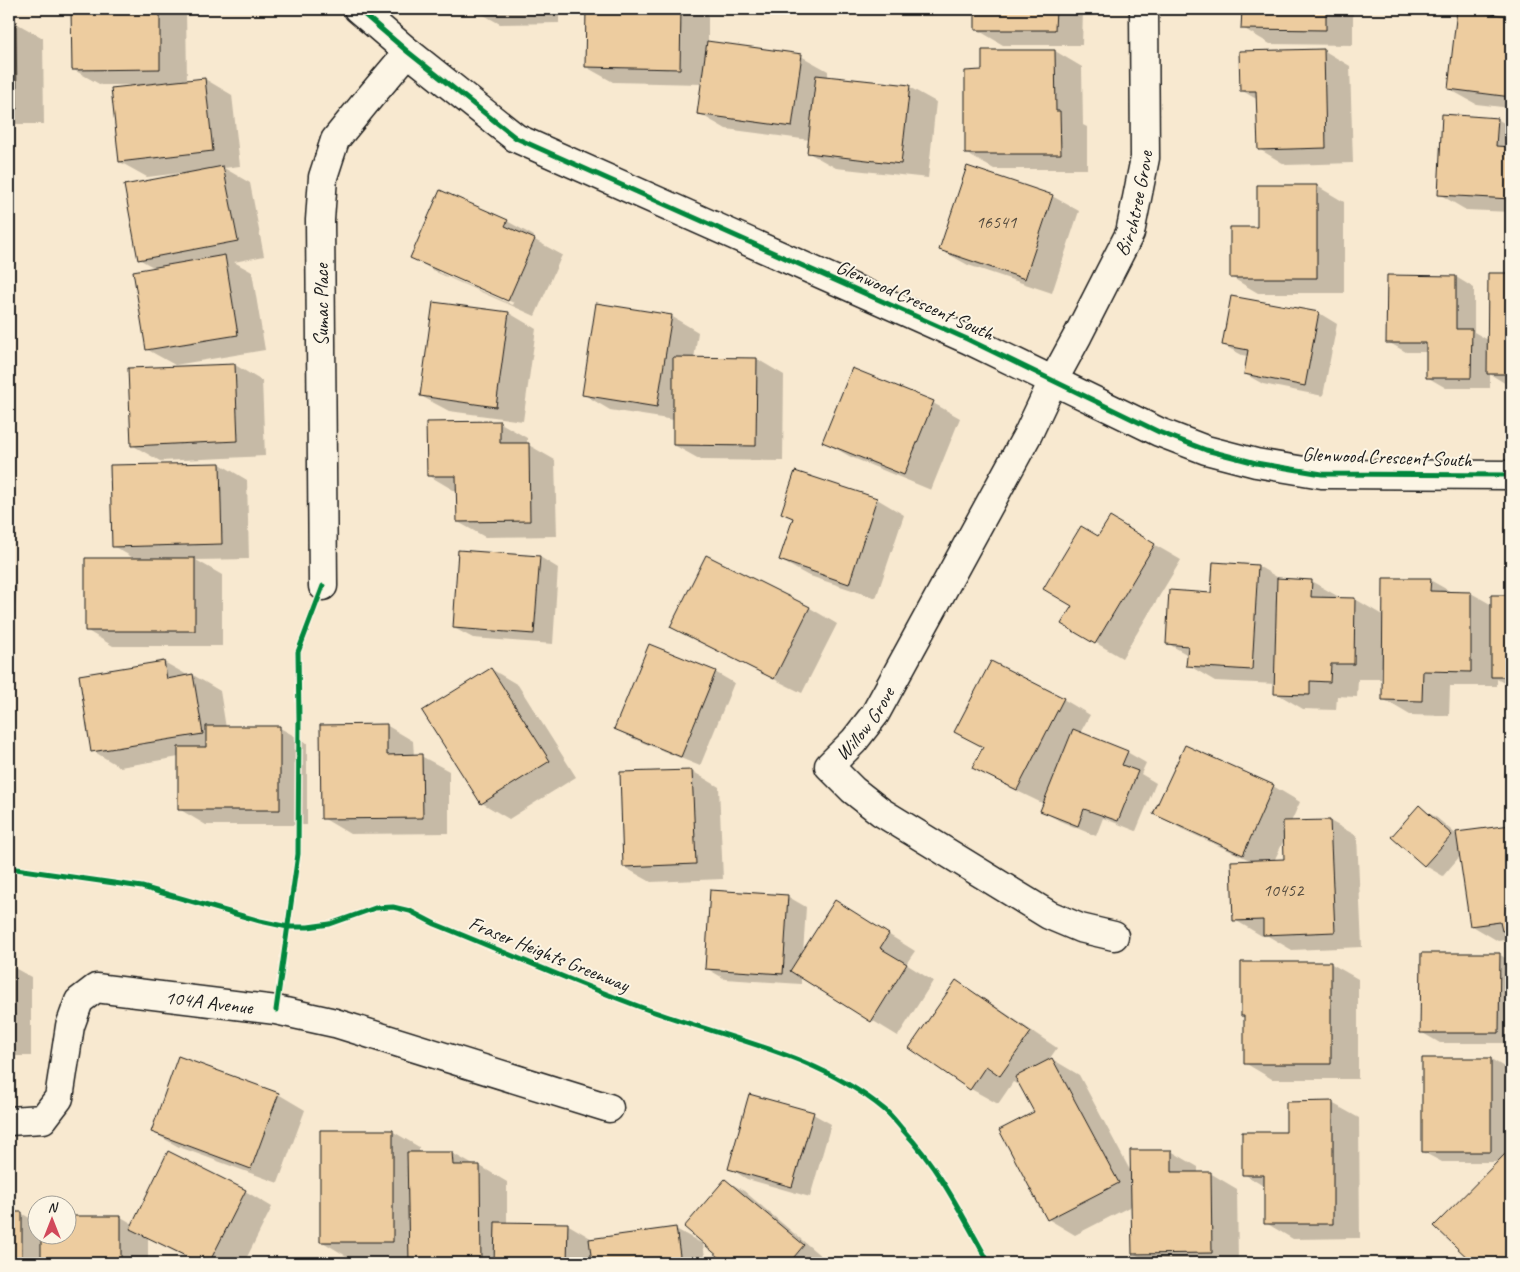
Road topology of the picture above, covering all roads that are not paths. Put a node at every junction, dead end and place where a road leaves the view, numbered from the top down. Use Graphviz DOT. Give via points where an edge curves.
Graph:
graph roads {
  1 [pos="358,9"];
  2 [pos="1144,9"];
  3 [pos="408,52"];
  4 [pos="1052,381"];
  5 [pos="1511,475"];
  6 [pos="323,586"];
  7 [pos="1114,936"];
  8 [pos="610,1108"];
  9 [pos="9,1122"];
  1 -- 3 [label="street, Glenwood Crescent South"];
  2 -- 4 [label="street, Birchtree Grove" via="1145,158 1130,233"];
  3 -- 4 [label="street, Glenwood Crescent South" via="516,138 958,335"];
  3 -- 6 [label="street, Sumac Place" via="335,140 323,177 320,220"];
  4 -- 5 [label="street, Glenwood Crescent South" via="1159,432 1206,450 1256,463 1322,474"];
  4 -- 7 [label="street, Willow Grove" via="1028,434 876,714 829,766 881,812 1049,915 1080,928"];
  8 -- 9 [label="street, 104A Avenue" via="335,1023 276,1010 96,988 79,1001 70,1026 59,1098 43,1119"];
}
